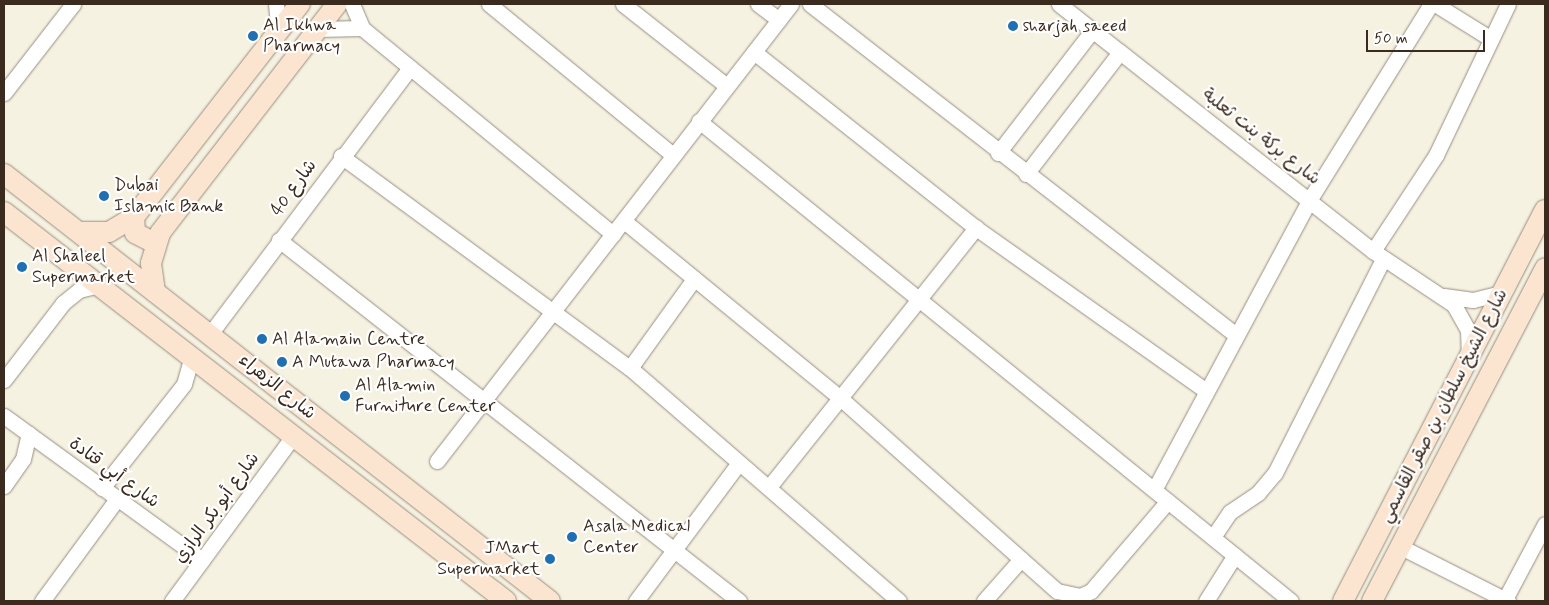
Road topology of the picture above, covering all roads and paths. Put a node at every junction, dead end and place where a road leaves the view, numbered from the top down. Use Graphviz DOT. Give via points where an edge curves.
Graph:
graph roads {
  1 [pos="73,4"];
  2 [pos="276,4"];
  3 [pos="300,4"];
  4 [pos="337,4"];
  5 [pos="352,4"];
  6 [pos="489,4"];
  7 [pos="623,4"];
  8 [pos="758,4"];
  9 [pos="791,4"];
  10 [pos="810,4"];
  11 [pos="1059,4"];
  12 [pos="1433,4"];
  13 [pos="1508,4"];
  14 [pos="779,20"];
  15 [pos="362,28"];
  16 [pos="317,29"];
  17 [pos="1092,30"];
  18 [pos="279,31"];
  19 [pos="1491,39"];
  20 [pos="754,52"];
  21 [pos="1120,52"];
  22 [pos="410,68"];
  23 [pos="727,86"];
  24 [pos="4,92"];
  25 [pos="699,121"];
  26 [pos="998,153"];
  27 [pos="673,155"];
  28 [pos="340,156"];
  29 [pos="4,174"];
  30 [pos="1026,174"];
  31 [pos="1310,199"];
  32 [pos="1545,210"];
  33 [pos="4,212"];
  34 [pos="134,217"];
  35 [pos="624,221"];
  36 [pos="976,228"];
  37 [pos="80,232"];
  38 [pos="613,234"];
  39 [pos="279,240"];
  40 [pos="156,243"];
  41 [pos="1378,255"];
  42 [pos="1545,268"];
  43 [pos="694,278"];
  44 [pos="99,285"];
  45 [pos="155,292"];
  46 [pos="1502,293"];
  47 [pos="920,296"];
  48 [pos="1443,296"];
  49 [pos="556,311"];
  50 [pos="210,334"];
  51 [pos="1236,335"];
  52 [pos="192,356"];
  53 [pos="1469,358"];
  54 [pos="630,368"];
  55 [pos="4,380"];
  56 [pos="1206,391"];
  57 [pos="838,396"];
  58 [pos="484,401"];
  59 [pos="1446,403"];
  60 [pos="4,416"];
  61 [pos="29,434"];
  62 [pos="293,436"];
  63 [pos="438,461"];
  64 [pos="739,463"];
  65 [pos="4,486"];
  66 [pos="769,487"];
  67 [pos="102,488"];
  68 [pos="1431,488"];
  69 [pos="1154,490"];
  70 [pos="118,499"];
  71 [pos="1168,501"];
  72 [pos="1545,524"];
  73 [pos="1213,537"];
  74 [pos="1401,546"];
  75 [pos="675,551"];
  76 [pos="1235,555"];
  77 [pos="1021,559"];
  78 [pos="202,560"];
  79 [pos="1273,595"];
  80 [pos="1068,599"];
  81 [pos="42,601"];
  82 [pos="172,601"];
  83 [pos="506,601"];
  84 [pos="550,601"];
  85 [pos="636,601"];
  86 [pos="739,601"];
  87 [pos="899,601"];
  88 [pos="984,601"];
  89 [pos="1206,601"];
  90 [pos="1291,601"];
  91 [pos="1343,601"];
  92 [pos="1372,601"];
  93 [pos="1506,601"];
  1 -- 24 [label="street"];
  2 -- 18 [label="street"];
  3 -- 18 [label="main road"];
  4 -- 16 [label="main road"];
  5 -- 15 [label="street"];
  6 -- 27 [label="street"];
  7 -- 23 [label="street"];
  8 -- 14 [label="street"];
  9 -- 14 [label="street"];
  10 -- 26 [label="street"];
  11 -- 17 [label="street, شارع بركة بنت ثعلبة"];
  12 -- 19 [label="street"];
  12 -- 31 [label="street"];
  13 -- 19 [label="street"];
  14 -- 20 [label="street"];
  15 -- 16 [label="street"];
  15 -- 22 [label="street"];
  16 -- 40 [label="main road" via="171,216"];
  17 -- 21 [label="street, شارع بركة بنت ثعلبة"];
  17 -- 26 [label="street"];
  18 -- 34 [label="main road"];
  19 -- 41 [label="street" via="1436,155"];
  20 -- 23 [label="street"];
  20 -- 36 [label="street"];
  21 -- 30 [label="street"];
  21 -- 31 [label="street, شارع بركة بنت ثعلبة"];
  22 -- 28 [label="street, شارع 40"];
  22 -- 38 [label="street"];
  23 -- 25 [label="street"];
  25 -- 27 [label="street"];
  25 -- 47 [label="street"];
  26 -- 30 [label="street"];
  27 -- 35 [label="street"];
  28 -- 39 [label="street, شارع 40"];
  28 -- 49 [label="street"];
  29 -- 37 [label="main road, شارع الزهراء"];
  30 -- 51 [label="street"];
  31 -- 41 [label="street, شارع بركة بنت ثعلبة"];
  31 -- 51 [label="street"];
  32 -- 46 [label="main road, شارع الشيخ سلطان بن صقر القاسمي"];
  33 -- 44 [label="main road, شارع الزهراء"];
  34 -- 37 [label="main road" via="109,232"];
  34 -- 40 [label="main road" via="135,233"];
  35 -- 38 [label="street"];
  35 -- 43 [label="street"];
  36 -- 47 [label="street"];
  36 -- 56 [label="street"];
  37 -- 45 [label="main road, شارع الزهراء"];
  38 -- 49 [label="street"];
  39 -- 50 [label="street, شارع 40"];
  39 -- 58 [label="street"];
  40 -- 45 [label="main road" via="151,263"];
  41 -- 48 [label="street, شارع بركة بنت ثعلبة"];
  41 -- 73 [label="street" via="1275,473 1258,493 1230,512"];
  42 -- 68 [label="main road, شارع الشيخ سلطان بن صقر القاسمي"];
  43 -- 54 [label="street"];
  43 -- 57 [label="street"];
  44 -- 52 [label="main road, شارع الزهراء"];
  44 -- 55 [label="street" via="79,290 63,303"];
  45 -- 50 [label="main road, شارع الزهراء"];
  46 -- 48 [label="street, شارع بركة بنت ثعلبة" via="1473,300"];
  46 -- 53 [label="main road, شارع الشيخ سلطان بن صقر القاسمي"];
  47 -- 57 [label="street"];
  47 -- 69 [label="street"];
  48 -- 53 [label="street, شارع بركة بنت ثعلبة" via="1463,316 1468,330"];
  49 -- 54 [label="street"];
  49 -- 58 [label="street"];
  50 -- 84 [label="main road, شارع الزهراء"];
  51 -- 56 [label="street"];
  52 -- 62 [label="main road, شارع الزهراء"];
  52 -- 67 [label="street" via="184,384"];
  53 -- 59 [label="main road, شارع الشيخ سلطان بن صقر القاسمي"];
  54 -- 64 [label="street"];
  56 -- 69 [label="street"];
  57 -- 66 [label="street"];
  57 -- 77 [label="street"];
  58 -- 63 [label="street"];
  58 -- 75 [label="street"];
  59 -- 68 [label="main road" via="1418,478 1423,488"];
  59 -- 91 [label="main road, شارع الشيخ سلطان بن صقر القاسمي"];
  60 -- 61 [label="street, شارع أبي قتادة"];
  61 -- 65 [label="street" via="23,459"];
  61 -- 67 [label="street, شارع أبي قتادة"];
  62 -- 78 [label="street, شارع أبو بكر الرازي"];
  62 -- 83 [label="main road, شارع الزهراء"];
  64 -- 66 [label="street"];
  64 -- 75 [label="street"];
  66 -- 87 [label="street"];
  67 -- 70 [label="street, شارع أبي قتادة"];
  68 -- 74 [label="main road, شارع الشيخ سلطان بن صقر القاسمي"];
  69 -- 71 [label="street"];
  70 -- 78 [label="street, شارع أبي قتادة"];
  70 -- 81 [label="street"];
  71 -- 73 [label="street"];
  71 -- 80 [label="street" via="1091,591"];
  72 -- 93 [label="street"];
  73 -- 76 [label="street"];
  74 -- 92 [label="main road, شارع الشيخ سلطان بن صقر القاسمي"];
  74 -- 93 [label="street"];
  75 -- 85 [label="street"];
  75 -- 86 [label="street"];
  76 -- 79 [label="street"];
  76 -- 89 [label="street"];
  77 -- 80 [label="street"];
  77 -- 88 [label="street"];
  78 -- 82 [label="street, شارع أبو بكر الرازي"];
  79 -- 90 [label="street"];
}
